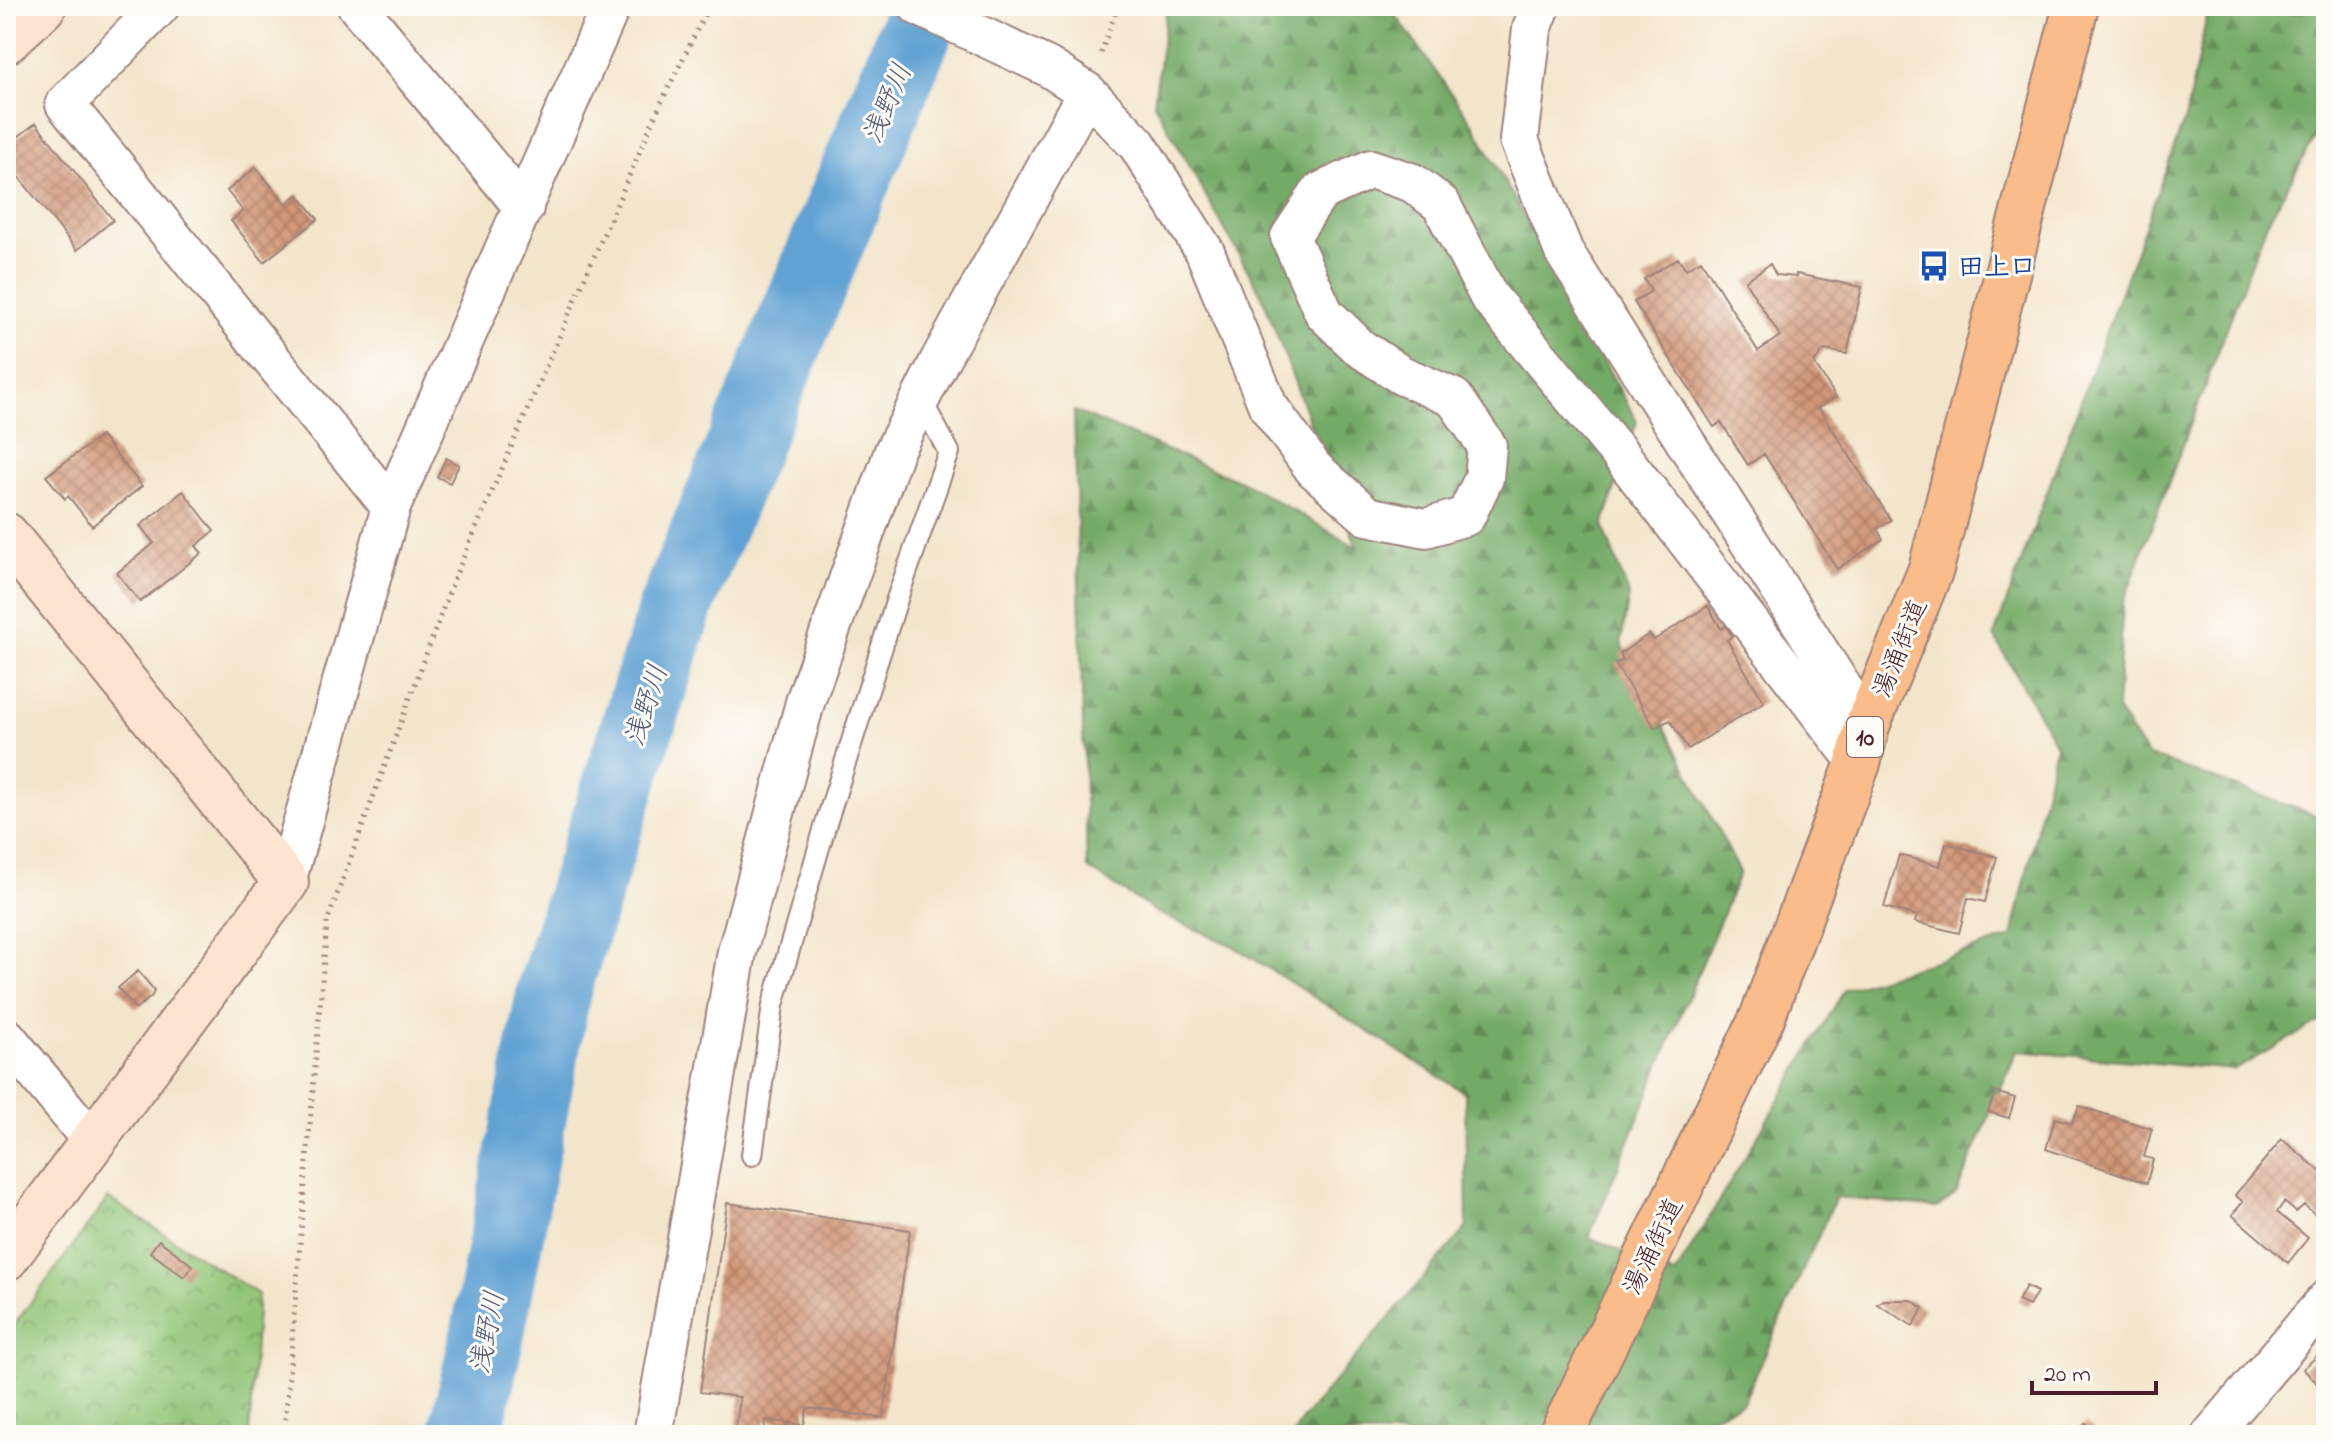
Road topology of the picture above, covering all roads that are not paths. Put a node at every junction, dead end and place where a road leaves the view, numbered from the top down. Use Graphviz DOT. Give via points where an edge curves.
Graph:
graph roads {
  1 [pos="44,6"];
  2 [pos="160,6"];
  3 [pos="357,6"];
  4 [pos="611,6"];
  5 [pos="918,6"];
  6 [pos="1541,6"];
  7 [pos="2076,6"];
  8 [pos="6,41"];
  9 [pos="1087,92"];
  10 [pos="524,208"];
  11 [pos="920,398"];
  12 [pos="391,507"];
  13 [pos="6,535"];
  14 [pos="1863,744"];
  15 [pos="286,882"];
  16 [pos="6,1037"];
  17 [pos="93,1142"];
  18 [pos="752,1155"];
  19 [pos="6,1258"];
  20 [pos="2326,1300"];
  21 [pos="653,1435"];
  22 [pos="1561,1435"];
  23 [pos="2211,1435"];
  1 -- 8 [label="street"];
  2 -- 12 [label="street" via="65,104"];
  3 -- 10 [label="street"];
  4 -- 10 [label="street"];
  5 -- 9 [label="street" via="1048,67"];
  6 -- 14 [label="street" via="1532,29 1519,140 1564,252"];
  7 -- 14 [label="main road, 湯涌街道 / 10" via="1931,569"];
  9 -- 11 [label="street"];
  9 -- 14 [label="street" via="1137,144 1205,252 1268,406 1314,469 1367,516 1426,528 1466,516 1484,478 1487,446 1454,398 1401,375 1360,348 1324,313 1290,237 1320,192 1371,169 1413,183 1441,204 1489,297"];
  10 -- 12 [label="street"];
  11 -- 18 [label="lane" via="949,452 888,626 773,1005"];
  11 -- 21 [label="street" via="894,451 806,699 737,952"];
  12 -- 15 [label="street"];
  13 -- 15 [label="street"];
  14 -- 22 [label="main road, 湯涌街道 / 10" via="1762,1018"];
  15 -- 17 [label="street"];
  16 -- 17 [label="street"];
  17 -- 19 [label="street"];
  20 -- 23 [label="street"];
}
